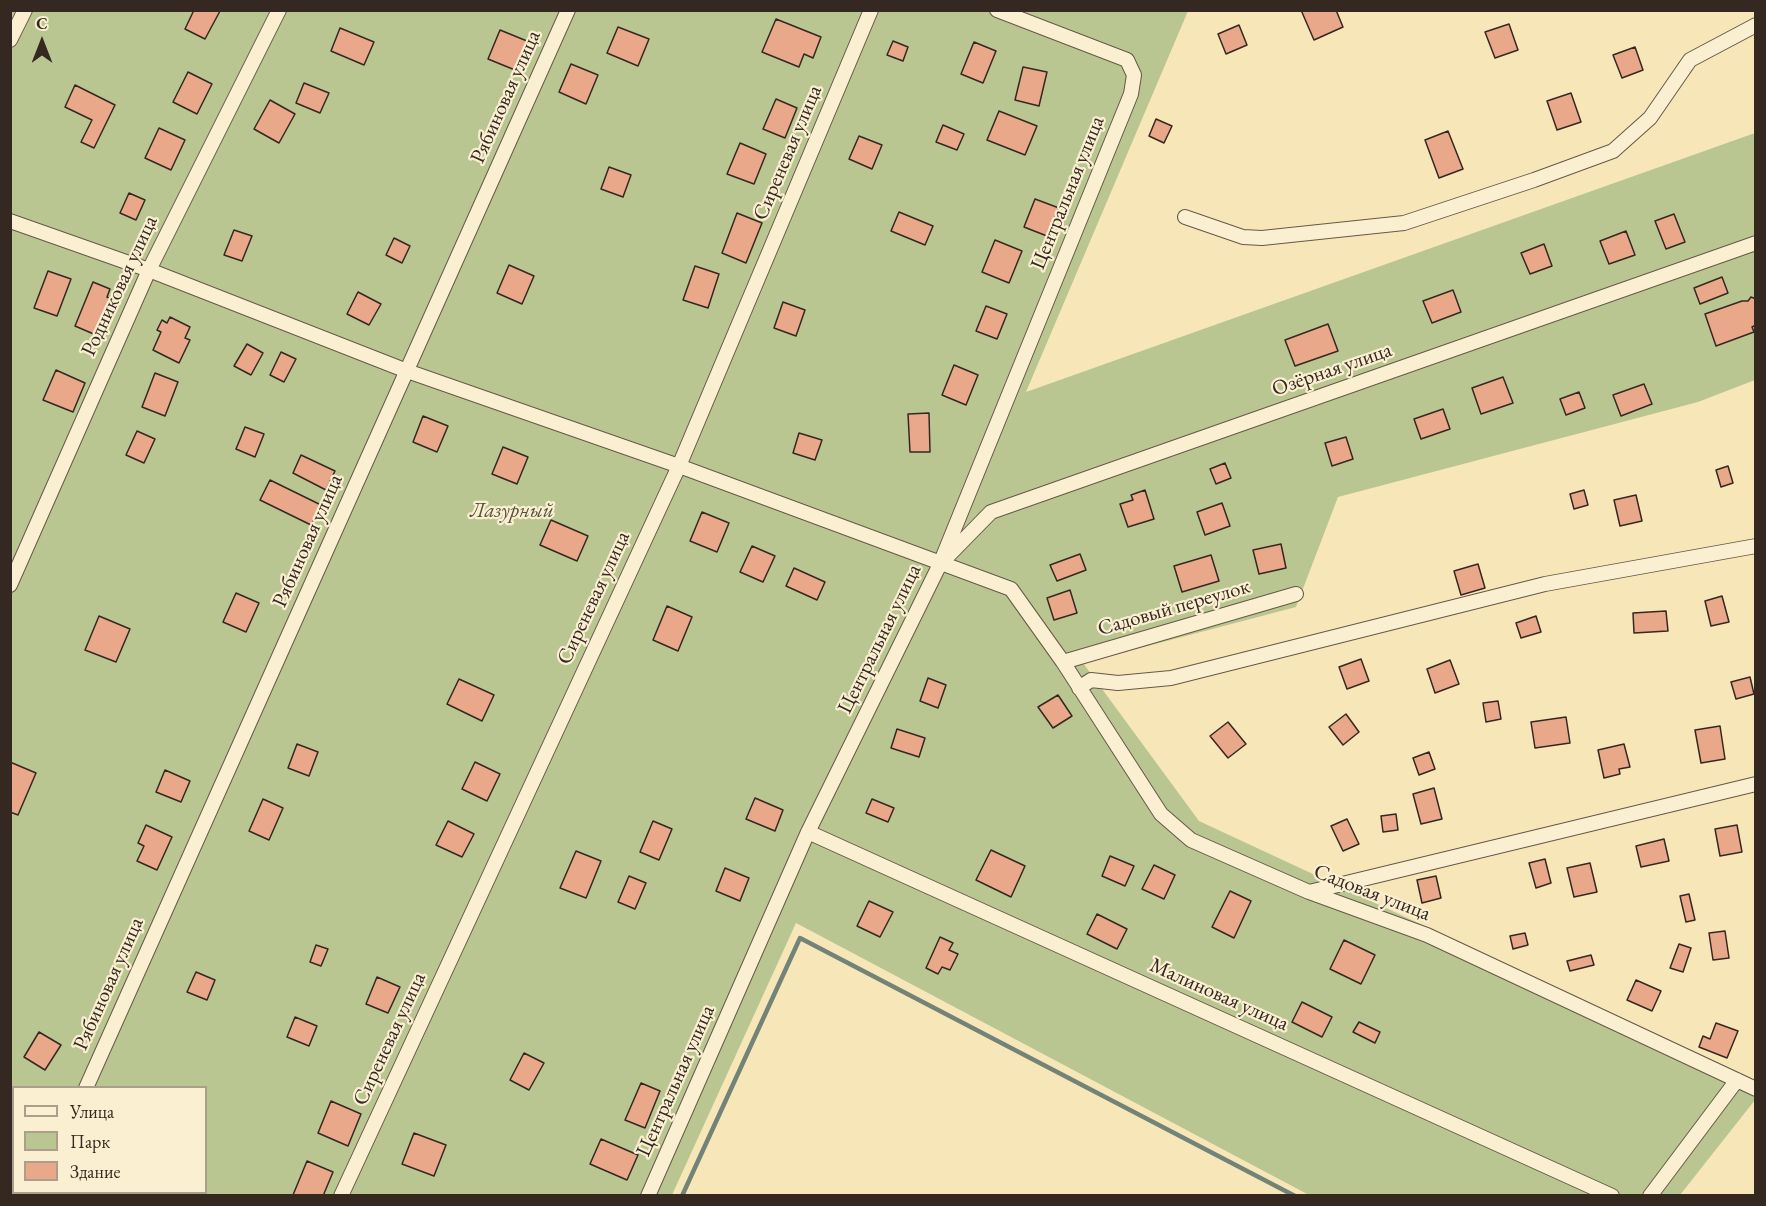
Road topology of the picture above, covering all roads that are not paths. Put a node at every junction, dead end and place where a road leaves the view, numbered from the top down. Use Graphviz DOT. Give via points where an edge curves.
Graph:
graph roads {
  1 [pos="25,10"];
  2 [pos="279,10"];
  3 [pos="568,10"];
  4 [pos="871,10"];
  5 [pos="998,10"];
  6 [pos="1755,25"];
  7 [pos="10,40"];
  8 [pos="1185,217"];
  9 [pos="10,221"];
  10 [pos="1755,243"];
  11 [pos="149,270"];
  12 [pos="407,370"];
  13 [pos="679,466"];
  14 [pos="1755,546"];
  15 [pos="940,564"];
  16 [pos="10,585"];
  17 [pos="1296,594"];
  18 [pos="1063,662"];
  19 [pos="1079,688"];
  20 [pos="1755,784"];
  21 [pos="808,832"];
  22 [pos="1309,892"];
  23 [pos="1737,1080"];
  24 [pos="87,1086"];
  25 [pos="1755,1089"];
  26 [pos="341,1196"];
  27 [pos="648,1196"];
  28 [pos="1612,1196"];
  29 [pos="1650,1196"];
  1 -- 7 [label="street"];
  2 -- 11 [label="street, Родниковая улица"];
  3 -- 12 [label="street, Рябиновая улица"];
  4 -- 13 [label="street, Сиреневая улица"];
  5 -- 15 [label="street, Центральная улица" via="1127,60 1134,75 1131,94"];
  6 -- 8 [label="street" via="1690,60 1650,118 1613,151 1534,180 1404,223 1262,238 1244,237"];
  9 -- 11 [label="street, Садовая улица"];
  10 -- 15 [label="street, Озёрная улица" via="991,512"];
  11 -- 12 [label="street, Садовая улица"];
  11 -- 16 [label="street, Родниковая улица"];
  12 -- 13 [label="street, Садовая улица"];
  12 -- 24 [label="street, Рябиновая улица"];
  13 -- 15 [label="street, Садовая улица"];
  13 -- 26 [label="street, Сиреневая улица"];
  14 -- 19 [label="street" via="1545,584 1171,678 1118,683 1091,680"];
  15 -- 18 [label="street, Садовая улица" via="1011,589"];
  15 -- 21 [label="street, Центральная улица"];
  17 -- 18 [label="street, Садовый переулок"];
  18 -- 19 [label="street, Садовая улица"];
  19 -- 22 [label="street, Садовая улица" via="1161,814 1191,840"];
  20 -- 22 [label="street"];
  21 -- 27 [label="street, Центральная улица"];
  21 -- 28 [label="street, Малиновая улица"];
  22 -- 23 [label="street, Садовая улица" via="1427,935"];
  23 -- 25 [label="street, Садовая улица"];
  23 -- 29 [label="street"];
}
